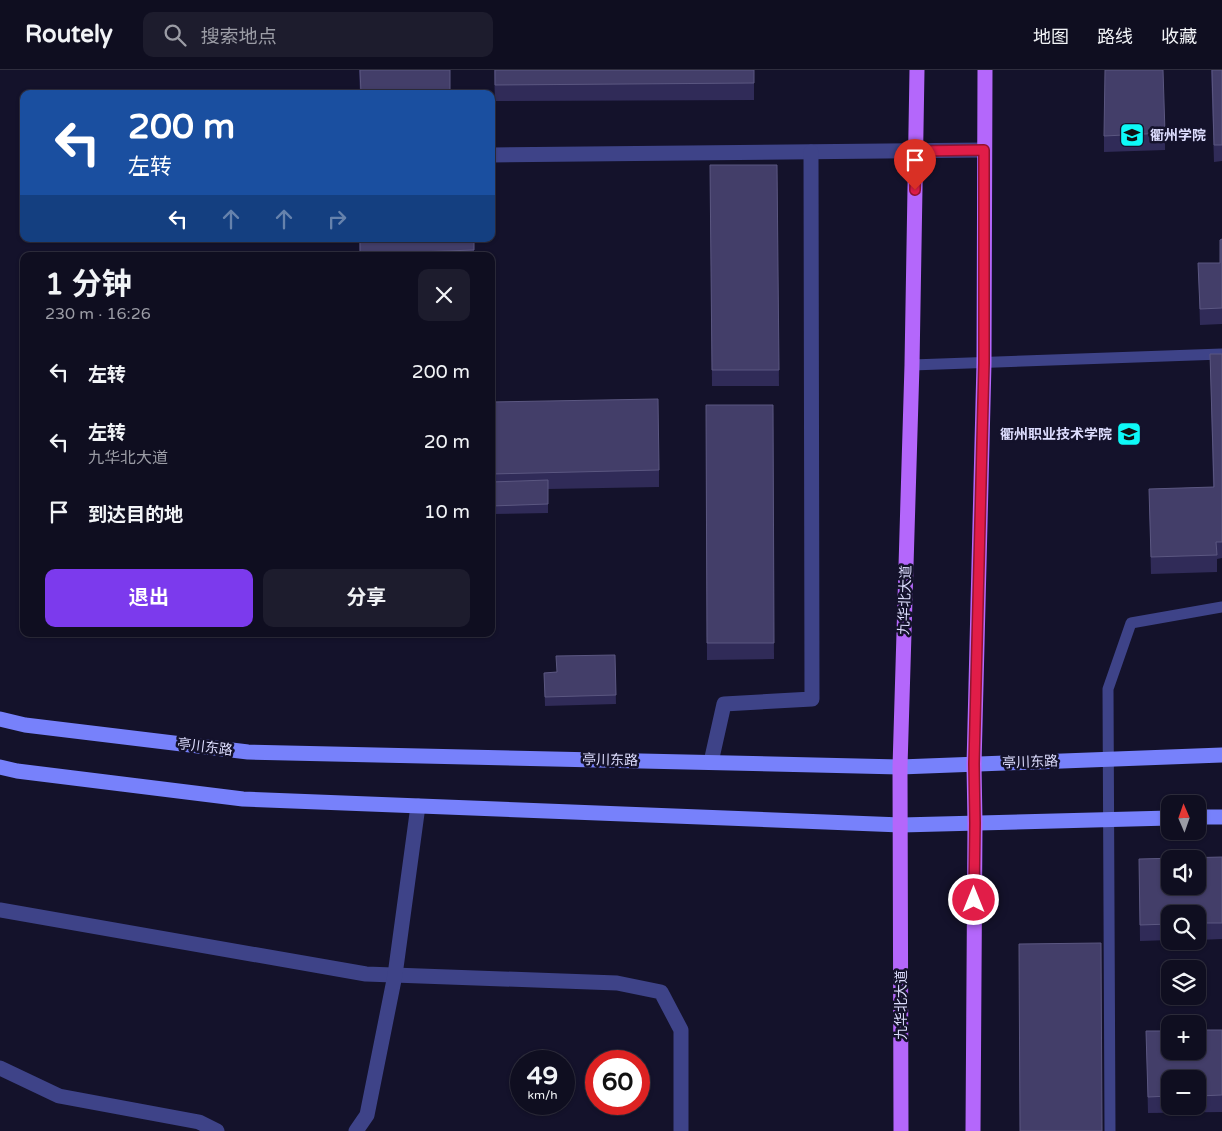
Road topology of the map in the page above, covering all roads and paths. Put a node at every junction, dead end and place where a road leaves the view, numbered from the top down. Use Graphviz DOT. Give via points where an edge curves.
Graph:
graph roads {
  1 [pos="917,70"];
  2 [pos="985,70"];
  3 [pos="984,150"];
  4 [pos="916,151"];
  5 [pos="811,152"];
  6 [pos="495,155"];
  7 [pos="1222,354"];
  8 [pos="984,363"];
  9 [pos="912,366"];
  10 [pos="1222,607"];
  11 [pos="0,719"];
  12 [pos="1222,755"];
  13 [pos="710,762"];
  14 [pos="974,764"];
  15 [pos="0,767"];
  16 [pos="900,767"];
  17 [pos="418,806"];
  18 [pos="1222,816"];
  19 [pos="1206,817"];
  20 [pos="1161,818"];
  21 [pos="975,823"];
  22 [pos="901,825"];
  23 [pos="0,910"];
  24 [pos="396,975"];
  25 [pos="0,1068"];
  26 [pos="217,1131"];
  27 [pos="356,1131"];
  28 [pos="681,1131"];
  29 [pos="901,1131"];
  30 [pos="973,1131"];
  31 [pos="1110,1131"];
  1 -- 4 [label="main road, 九华北大道"];
  2 -- 3 [label="main road"];
  3 -- 4 [label="street"];
  3 -- 8 [label="main road"];
  4 -- 5 [label="street"];
  4 -- 9 [label="main road, 九华北大道"];
  5 -- 6 [label="street"];
  5 -- 13 [label="street" via="812,699 724,704"];
  7 -- 8 [label="lane"];
  8 -- 9 [label="lane"];
  8 -- 14 [label="main road"];
  9 -- 16 [label="main road, 九华北大道"];
  10 -- 31 [label="lane" via="1131,623 1108,689"];
  11 -- 13 [label="main road, 亭川东路" via="25,725 248,752"];
  12 -- 14 [label="main road, 亭川东路"];
  13 -- 16 [label="main road, 亭川东路"];
  14 -- 16 [label="main road, 亭川东路"];
  14 -- 21 [label="main road"];
  15 -- 17 [label="main road" via="243,799"];
  16 -- 22 [label="main road, 九华北大道"];
  17 -- 22 [label="main road"];
  17 -- 24 [label="street"];
  18 -- 19 [label="main road"];
  20 -- 21 [label="main road"];
  21 -- 22 [label="main road"];
  21 -- 30 [label="main road"];
  22 -- 29 [label="main road, 九华北大道"];
  23 -- 24 [label="street" via="366,974"];
  24 -- 27 [label="street" via="368,1115"];
  24 -- 28 [label="street" via="617,983 661,992 681,1030"];
  25 -- 26 [label="street" via="59,1096 199,1122"];
}
